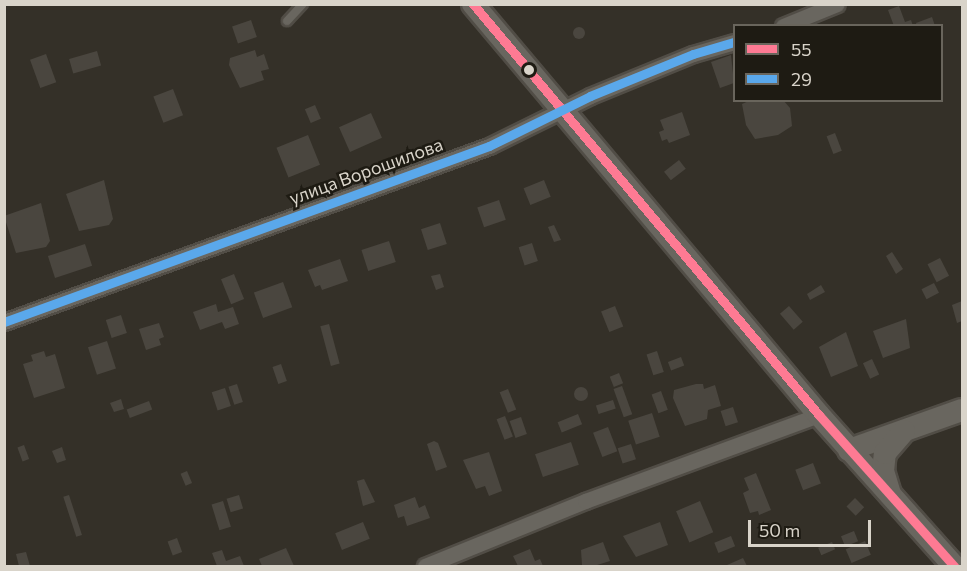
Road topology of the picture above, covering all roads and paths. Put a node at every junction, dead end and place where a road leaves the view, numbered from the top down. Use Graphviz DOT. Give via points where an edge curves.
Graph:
graph roads {
  1 [pos="303,4"];
  2 [pos="473,4"];
  3 [pos="837,4"];
  4 [pos="287,21"];
  5 [pos="788,24"];
  6 [pos="733,43"];
  7 [pos="561,110"];
  8 [pos="4,322"];
  9 [pos="963,410"];
  10 [pos="819,415"];
  11 [pos="905,430"];
  12 [pos="849,450"];
  13 [pos="893,501"];
  14 [pos="425,567"];
  15 [pos="954,567"];
  1 -- 4 [label="lane"];
  2 -- 7 [label="main road"];
  3 -- 5 [label="street"];
  6 -- 7 [label="street, улица Ворошилова" via="662,66"];
  7 -- 8 [label="street, улица Ворошилова" via="489,146"];
  7 -- 10 [label="main road"];
  9 -- 11 [label="main road"];
  10 -- 12 [label="main road"];
  10 -- 14 [label="street" via="585,501"];
  11 -- 12 [label="main road"];
  11 -- 13 [label="main road" via="890,444 883,463 885,483"];
  12 -- 13 [label="main road"];
  13 -- 15 [label="main road"];
}
